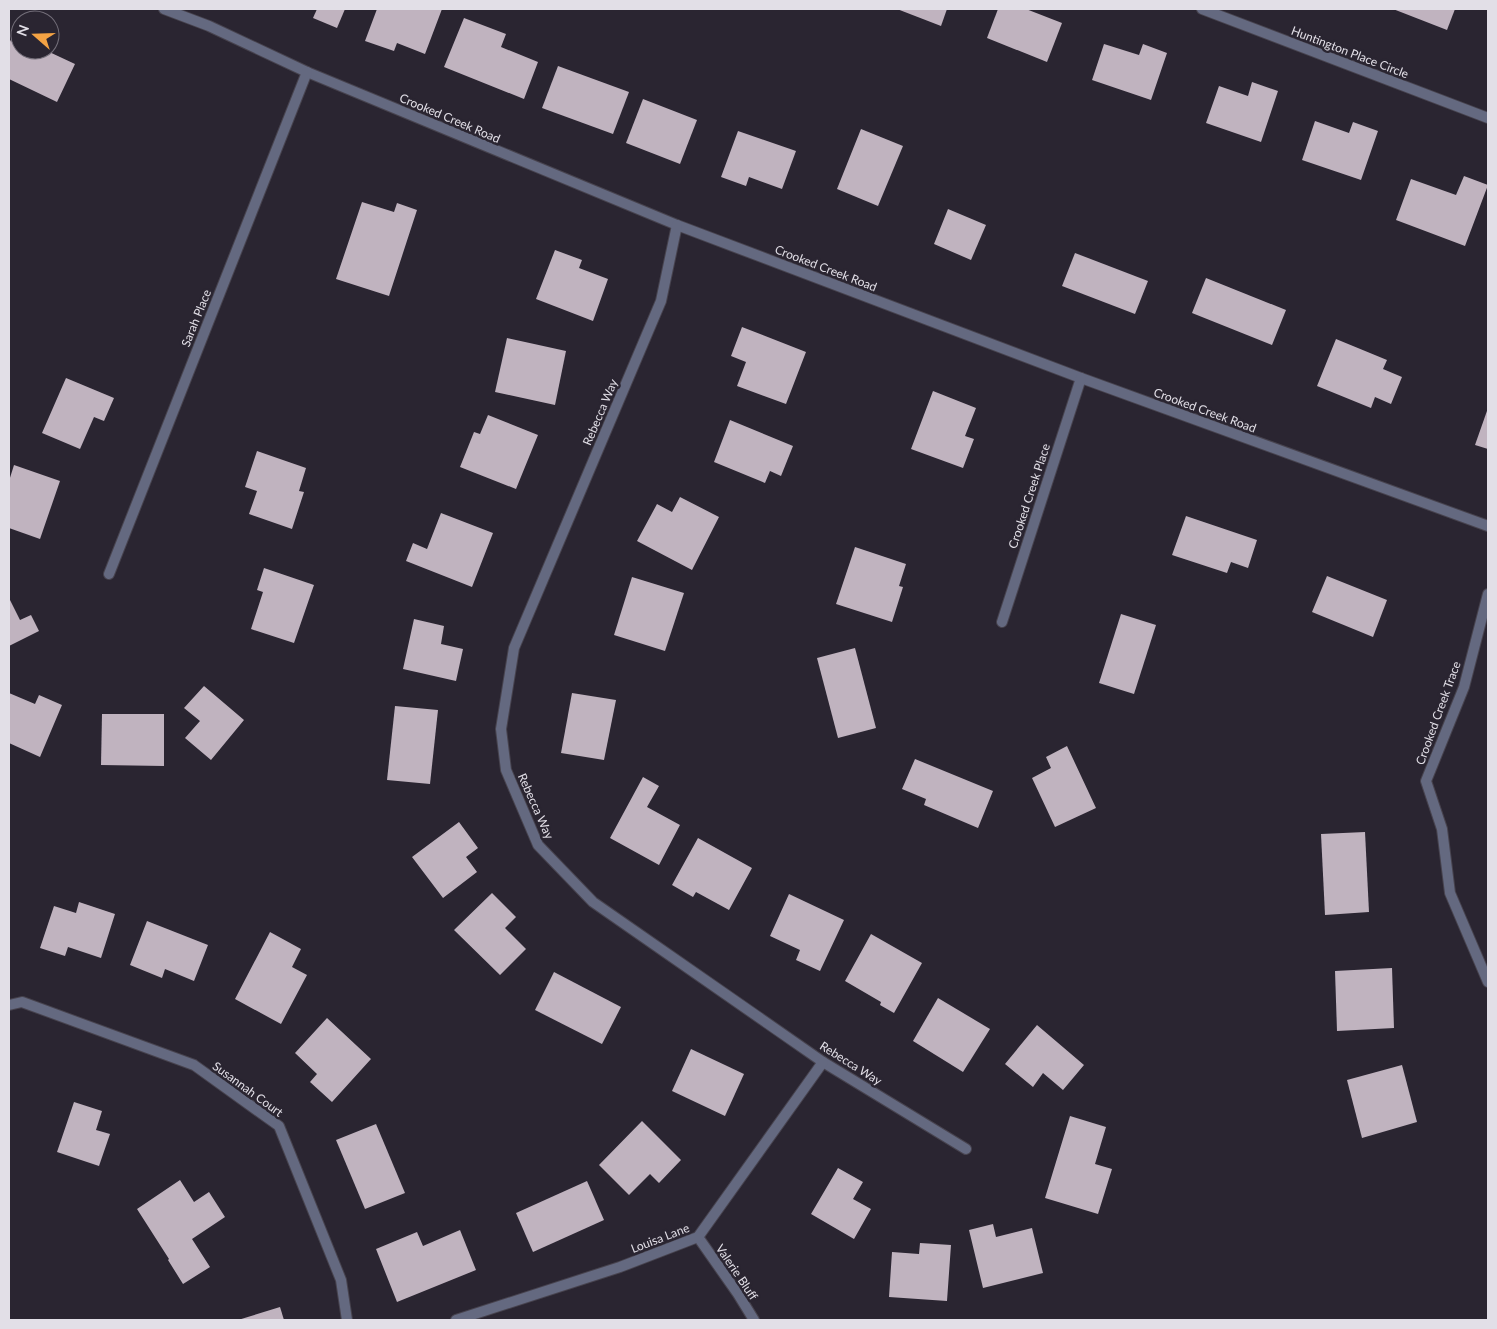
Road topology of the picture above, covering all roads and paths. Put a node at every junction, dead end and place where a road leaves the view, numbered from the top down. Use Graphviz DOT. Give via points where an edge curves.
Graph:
graph roads {
  1 [pos="164,9"];
  2 [pos="1202,9"];
  3 [pos="307,72"];
  4 [pos="1488,118"];
  5 [pos="677,225"];
  6 [pos="1080,378"];
  7 [pos="1488,526"];
  8 [pos="108,574"];
  9 [pos="1488,594"];
  10 [pos="1002,622"];
  11 [pos="1488,982"];
  12 [pos="9,1005"];
  13 [pos="823,1062"];
  14 [pos="966,1149"];
  15 [pos="698,1237"];
  16 [pos="347,1320"];
  17 [pos="456,1320"];
  18 [pos="754,1320"];
  1 -- 3 [label="street, Crooked Creek Road" via="209,26"];
  2 -- 4 [label="street, Huntington Place Circle"];
  3 -- 5 [label="street, Crooked Creek Road"];
  3 -- 8 [label="street, Sarah Place"];
  5 -- 6 [label="street, Crooked Creek Road"];
  5 -- 13 [label="street, Rebecca Way" via="661,300 514,648 501,729 506,770 538,845 593,902"];
  6 -- 7 [label="street, Crooked Creek Road"];
  6 -- 10 [label="street, Crooked Creek Place"];
  9 -- 11 [label="street, Crooked Creek Trace" via="1464,687 1426,781 1442,829 1450,893"];
  12 -- 16 [label="street, Susannah Court" via="22,1002 194,1065 279,1126 341,1280"];
  13 -- 14 [label="street, Rebecca Way"];
  13 -- 15 [label="street, Louisa Lane"];
  15 -- 17 [label="street, Louisa Lane" via="620,1267"];
  15 -- 18 [label="street, Valerie Bluff"];
}
